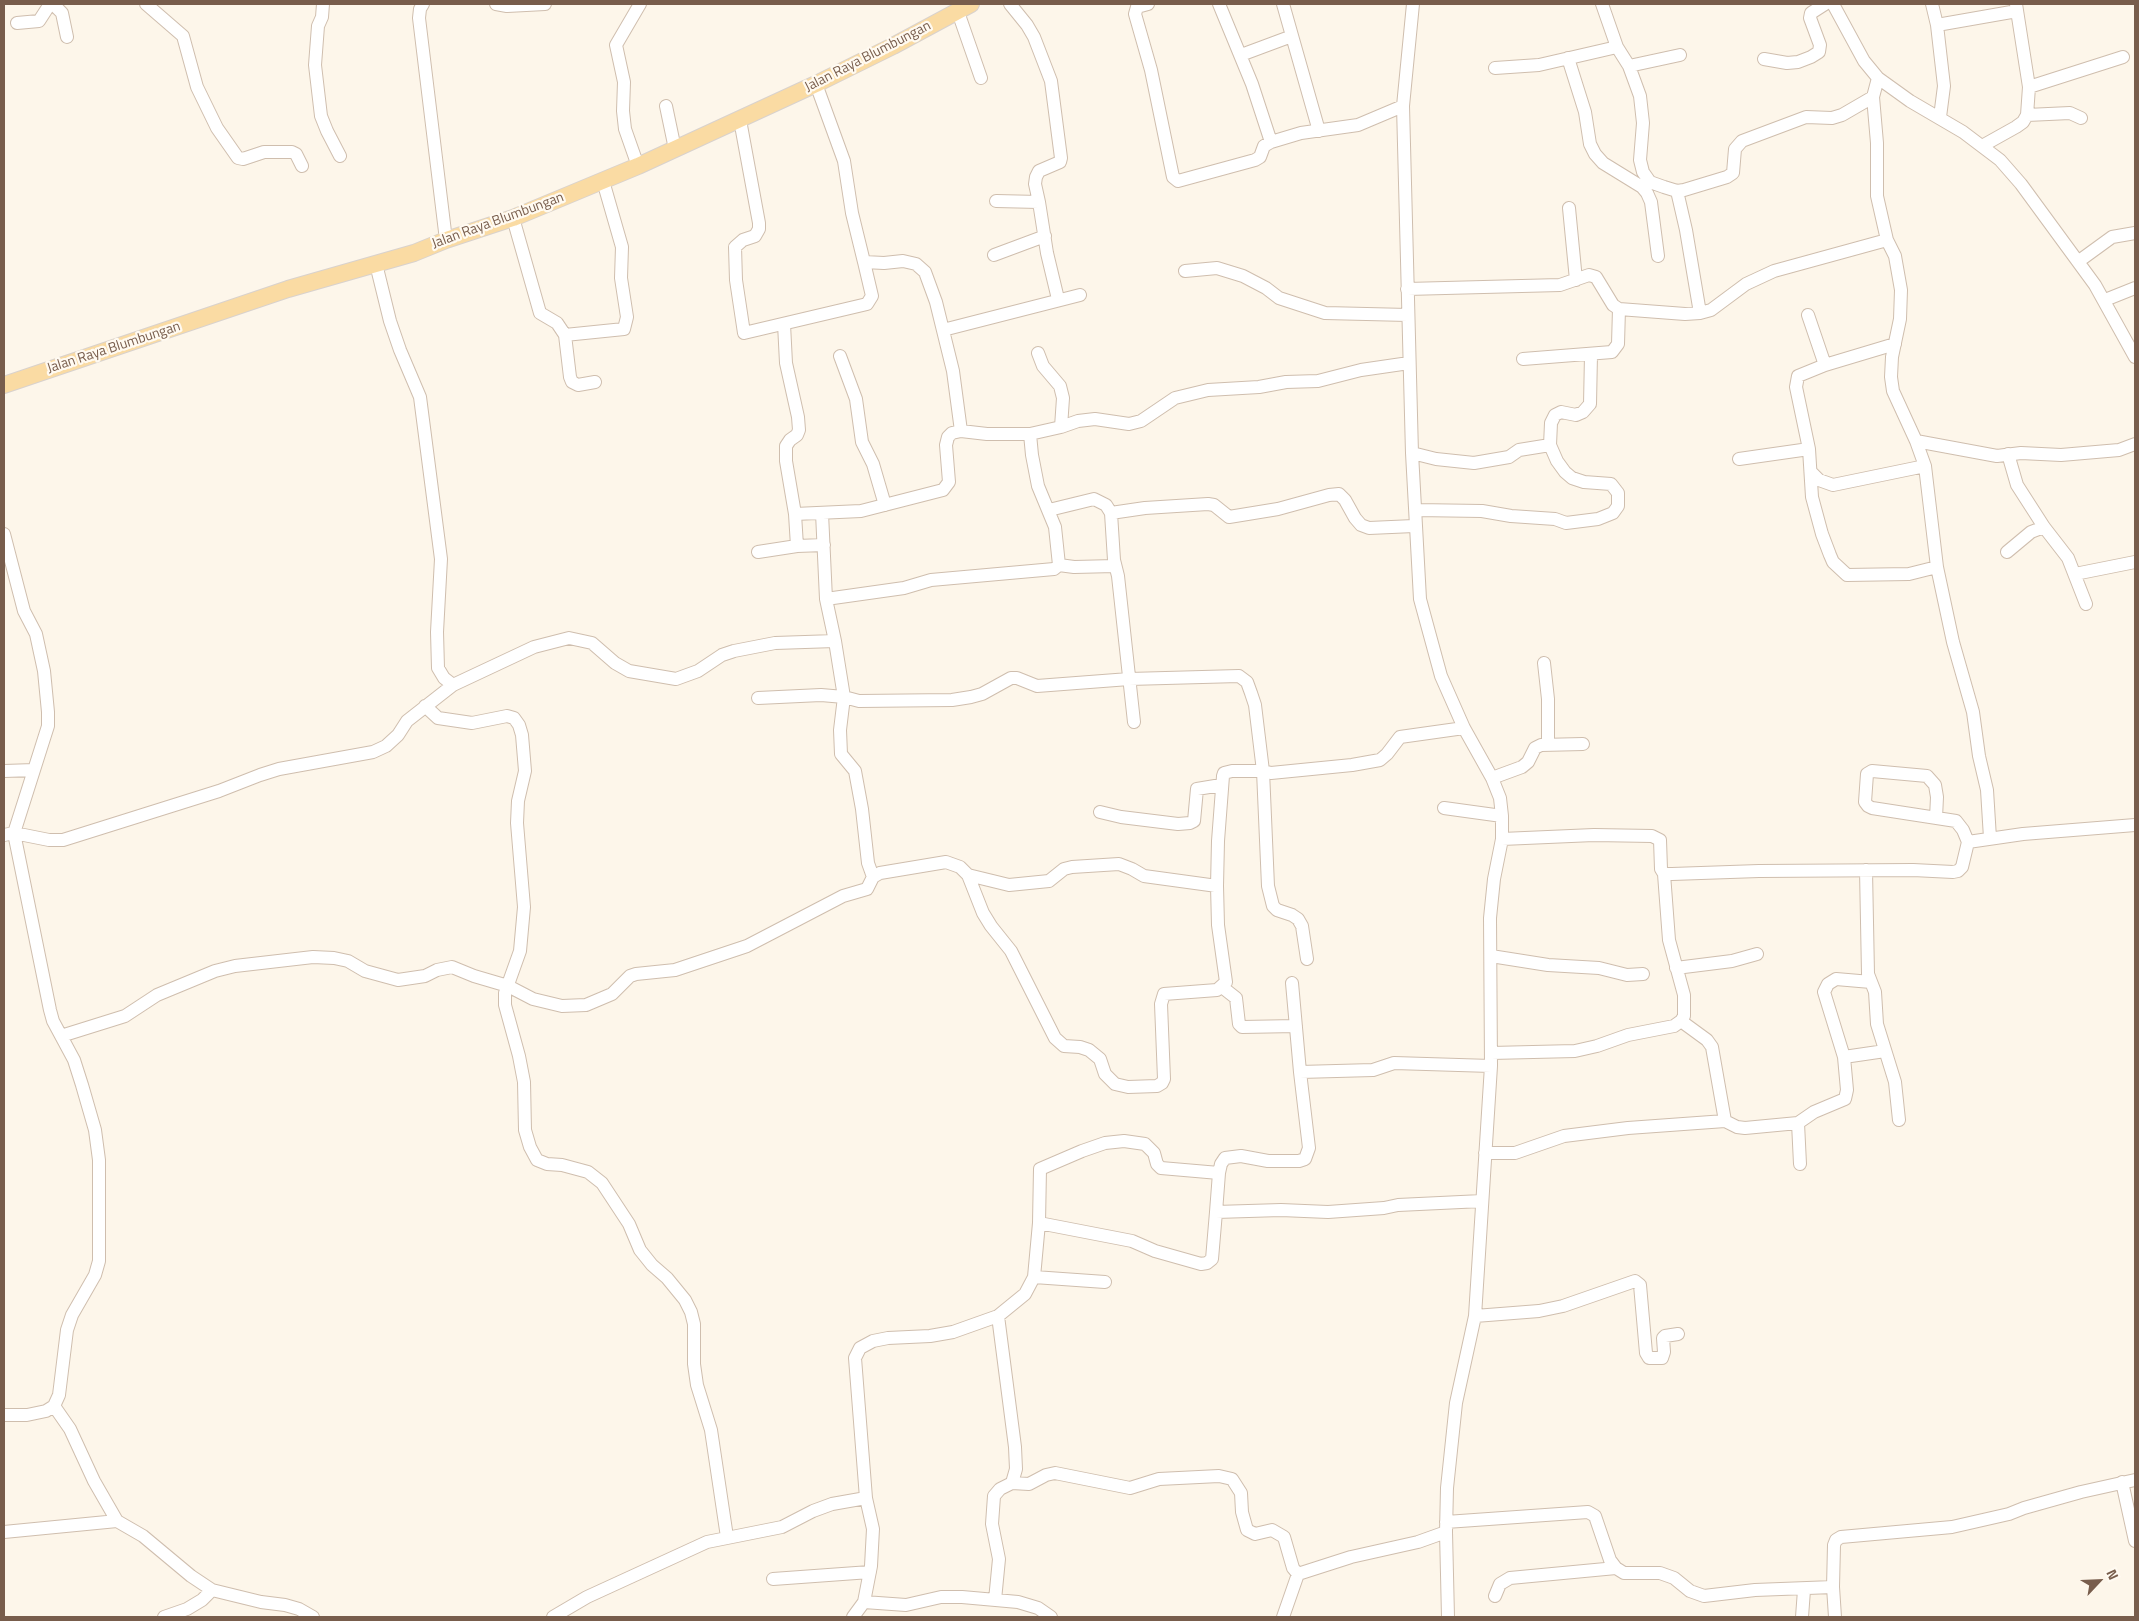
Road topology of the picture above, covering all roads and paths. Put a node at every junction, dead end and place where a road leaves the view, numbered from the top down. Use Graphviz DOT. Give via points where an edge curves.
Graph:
graph roads {
  1 [pos="52,4"];
  2 [pos="146,4"];
  3 [pos="323,4"];
  4 [pos="423,4"];
  5 [pos="496,4"];
  6 [pos="545,4"];
  7 [pos="640,4"];
  8 [pos="1010,4"];
  9 [pos="1148,4"];
  10 [pos="1219,4"];
  11 [pos="1283,4"];
  12 [pos="1413,4"];
  13 [pos="1602,4"];
  14 [pos="1825,4"];
  15 [pos="1833,4"];
  16 [pos="1932,4"];
  17 [pos="965,8"];
  18 [pos="2016,8"];
  19 [pos="17,23"];
  20 [pos="1937,25"];
  21 [pos="1292,36"];
  22 [pos="67,37"];
  23 [pos="1617,47"];
  24 [pos="1241,55"];
  25 [pos="1680,55"];
  26 [pos="2123,57"];
  27 [pos="1568,58"];
  28 [pos="1764,59"];
  29 [pos="1629,66"];
  30 [pos="1495,68"];
  31 [pos="981,78"];
  32 [pos="1878,78"];
  33 [pos="816,84"];
  34 [pos="2029,87"];
  35 [pos="1873,97"];
  36 [pos="666,106"];
  37 [pos="1403,106"];
  38 [pos="2027,115"];
  39 [pos="1940,118"];
  40 [pos="2081,118"];
  41 [pos="740,120"];
  42 [pos="1319,131"];
  43 [pos="1271,142"];
  44 [pos="1982,146"];
  45 [pos="675,149"];
  46 [pos="340,156"];
  47 [pos="302,166"];
  48 [pos="638,166"];
  49 [pos="603,181"];
  50 [pos="1677,191"];
  51 [pos="996,201"];
  52 [pos="1040,202"];
  53 [pos="1569,208"];
  54 [pos="513,218"];
  55 [pos="2135,233"];
  56 [pos="1045,236"];
  57 [pos="446,240"];
  58 [pos="1887,240"];
  59 [pos="994,255"];
  60 [pos="1658,256"];
  61 [pos="2079,261"];
  62 [pos="864,262"];
  63 [pos="376,264"];
  64 [pos="1185,271"];
  65 [pos="1576,280"];
  66 [pos="2135,288"];
  67 [pos="1407,289"];
  68 [pos="1080,295"];
  69 [pos="1058,299"];
  70 [pos="2105,300"];
  71 [pos="1619,309"];
  72 [pos="1700,313"];
  73 [pos="1408,315"];
  74 [pos="1808,315"];
  75 [pos="784,324"];
  76 [pos="943,330"];
  77 [pos="565,335"];
  78 [pos="1895,344"];
  79 [pos="1038,353"];
  80 [pos="1591,355"];
  81 [pos="840,356"];
  82 [pos="2135,357"];
  83 [pos="1523,359"];
  84 [pos="1409,363"];
  85 [pos="1825,365"];
  86 [pos="595,382"];
  87 [pos="4,385"];
  88 [pos="1061,428"];
  89 [pos="961,432"];
  90 [pos="1030,434"];
  91 [pos="1916,441"];
  92 [pos="2135,444"];
  93 [pos="1550,445"];
  94 [pos="1809,449"];
  95 [pos="1412,453"];
  96 [pos="2008,454"];
  97 [pos="1739,459"];
  98 [pos="1925,466"];
  99 [pos="1812,473"];
  100 [pos="885,505"];
  101 [pos="1049,510"];
  102 [pos="1416,510"];
  103 [pos="822,513"];
  104 [pos="1111,513"];
  105 [pos="795,514"];
  106 [pos="1414,526"];
  107 [pos="2044,527"];
  108 [pos="4,534"];
  109 [pos="824,545"];
  110 [pos="797,546"];
  111 [pos="758,552"];
  112 [pos="2007,552"];
  113 [pos="2135,562"];
  114 [pos="1059,566"];
  115 [pos="1115,566"];
  116 [pos="1937,567"];
  117 [pos="2075,574"];
  118 [pos="826,599"];
  119 [pos="2086,604"];
  120 [pos="835,641"];
  121 [pos="1544,663"];
  122 [pos="1129,679"];
  123 [pos="453,685"];
  124 [pos="844,697"];
  125 [pos="758,698"];
  126 [pos="425,706"];
  127 [pos="1134,722"];
  128 [pos="1464,728"];
  129 [pos="1548,744"];
  130 [pos="1583,744"];
  131 [pos="34,770"];
  132 [pos="4,771"];
  133 [pos="1263,771"];
  134 [pos="1492,778"];
  135 [pos="1221,785"];
  136 [pos="1444,808"];
  137 [pos="1100,812"];
  138 [pos="1502,816"];
  139 [pos="1936,818"];
  140 [pos="2135,824"];
  141 [pos="9,834"];
  142 [pos="1990,838"];
  143 [pos="1502,839"];
  144 [pos="1968,842"];
  145 [pos="1866,870"];
  146 [pos="1664,874"];
  147 [pos="968,875"];
  148 [pos="873,877"];
  149 [pos="1217,886"];
  150 [pos="1757,954"];
  151 [pos="1491,956"];
  152 [pos="1307,959"];
  153 [pos="1676,968"];
  154 [pos="1643,974"];
  155 [pos="1871,982"];
  156 [pos="1292,983"];
  157 [pos="508,986"];
  158 [pos="1222,987"];
  159 [pos="1681,1021"];
  160 [pos="1296,1026"];
  161 [pos="62,1036"];
  162 [pos="1885,1051"];
  163 [pos="1491,1052"];
  164 [pos="1844,1057"];
  165 [pos="1491,1066"];
  166 [pos="1300,1072"];
  167 [pos="1898,1120"];
  168 [pos="1725,1121"];
  169 [pos="1798,1123"];
  170 [pos="1485,1153"];
  171 [pos="1800,1164"];
  172 [pos="1219,1173"];
  173 [pos="1482,1201"];
  174 [pos="1216,1212"];
  175 [pos="1039,1222"];
  176 [pos="1034,1278"];
  177 [pos="1104,1282"];
  178 [pos="998,1316"];
  179 [pos="1475,1316"];
  180 [pos="1678,1334"];
  181 [pos="54,1406"];
  182 [pos="4,1415"];
  183 [pos="2135,1480"];
  184 [pos="1012,1482"];
  185 [pos="2122,1482"];
  186 [pos="866,1498"];
  187 [pos="117,1521"];
  188 [pos="1446,1527"];
  189 [pos="4,1532"];
  190 [pos="727,1537"];
  191 [pos="2135,1541"];
  192 [pos="1616,1568"];
  193 [pos="870,1572"];
  194 [pos="1298,1574"];
  195 [pos="773,1579"];
  196 [pos="1833,1587"];
  197 [pos="212,1590"];
  198 [pos="1804,1590"];
  199 [pos="1495,1596"];
  200 [pos="995,1600"];
  201 [pos="864,1602"];
  202 [pos="164,1617"];
  203 [pos="313,1617"];
  204 [pos="553,1617"];
  205 [pos="853,1617"];
  206 [pos="1051,1617"];
  207 [pos="1282,1617"];
  208 [pos="1448,1617"];
  209 [pos="1802,1617"];
  210 [pos="1835,1617"];
  1 -- 19 [label="street" via="39,21"];
  1 -- 22 [label="street" via="62,13"];
  2 -- 47 [label="street" via="183,36 197,87 217,128 238,158 264,152 292,152"];
  3 -- 46 [label="street" via="315,65 321,116"];
  4 -- 57 [label="street" via="419,18"];
  5 -- 6 [label="street"];
  7 -- 48 [label="street" via="616,45 624,82 622,111"];
  8 -- 52 [label="street" via="1034,37 1052,89 1061,158 1060,162 1037,174 1035,184"];
  9 -- 43 [label="street" via="1137,7 1135,14 1175,179 1182,181 1255,160 1260,157 1264,146"];
  10 -- 24 [label="street"];
  11 -- 21 [label="street"];
  12 -- 37 [label="street"];
  13 -- 23 [label="street"];
  14 -- 28 [label="street" via="1810,13 1820,45 1819,52 1798,62"];
  15 -- 32 [label="street" via="1864,61"];
  16 -- 20 [label="street"];
  17 -- 31 [label="street"];
  17 -- 33 [label="main road, Jalan Raya Blumbungan"];
  18 -- 20 [label="street"];
  18 -- 34 [label="street"];
  20 -- 39 [label="street" via="1944,86"];
  21 -- 24 [label="street"];
  21 -- 42 [label="street"];
  23 -- 27 [label="street"];
  23 -- 29 [label="street"];
  24 -- 43 [label="street"];
  25 -- 29 [label="street"];
  26 -- 34 [label="street"];
  27 -- 30 [label="street" via="1529,66"];
  27 -- 60 [label="street" via="1595,154 1647,193"];
  29 -- 50 [label="street" via="1640,96 1642,172 1650,182"];
  32 -- 35 [label="street"];
  32 -- 39 [label="street"];
  33 -- 41 [label="main road, Jalan Raya Blumbungan"];
  33 -- 62 [label="street" via="844,161"];
  34 -- 38 [label="street"];
  35 -- 50 [label="street" via="1842,115 1806,118 1742,142 1734,149 1731,175"];
  35 -- 58 [label="street" via="1877,196"];
  36 -- 45 [label="street"];
  37 -- 42 [label="street" via="1358,125"];
  37 -- 67 [label="street"];
  38 -- 40 [label="street" via="2070,112"];
  38 -- 44 [label="street" via="2024,122"];
  39 -- 44 [label="street"];
  41 -- 45 [label="main road, Jalan Raya Blumbungan"];
  41 -- 75 [label="street" via="760,223 755,236 735,247 742,329 746,334"];
  42 -- 43 [label="street"];
  44 -- 61 [label="street" via="2000,160"];
  45 -- 48 [label="main road, Jalan Raya Blumbungan"];
  48 -- 49 [label="main road, Jalan Raya Blumbungan"];
  49 -- 54 [label="main road, Jalan Raya Blumbungan"];
  49 -- 77 [label="street" via="622,247 621,278 627,317 624,328"];
  50 -- 72 [label="street"];
  51 -- 52 [label="street"];
  52 -- 56 [label="street"];
  53 -- 65 [label="street"];
  54 -- 57 [label="main road, Jalan Raya Blumbungan"];
  54 -- 77 [label="street" via="540,313 557,323"];
  55 -- 61 [label="street" via="2112,237"];
  56 -- 59 [label="street"];
  56 -- 69 [label="street"];
  57 -- 63 [label="main road, Jalan Raya Blumbungan"];
  58 -- 72 [label="street" via="1774,271 1746,284 1711,310"];
  58 -- 78 [label="street" via="1896,256 1901,290"];
  61 -- 70 [label="street"];
  62 -- 75 [label="street" via="872,296 870,302"];
  62 -- 76 [label="street" via="903,261 921,267 936,302"];
  63 -- 87 [label="main road, Jalan Raya Blumbungan" via="288,289"];
  63 -- 123 [label="street" via="390,321 420,396 441,559 438,668"];
  64 -- 73 [label="street" via="1217,268 1243,276 1278,298 1325,313"];
  65 -- 67 [label="street" via="1560,285"];
  65 -- 71 [label="street" via="1589,275 1596,277 1613,305"];
  66 -- 70 [label="street"];
  67 -- 73 [label="street"];
  68 -- 69 [label="street"];
  69 -- 76 [label="street"];
  70 -- 82 [label="street"];
  71 -- 72 [label="street"];
  71 -- 80 [label="street" via="1615,349 1606,354"];
  73 -- 84 [label="street"];
  74 -- 85 [label="street"];
  75 -- 105 [label="street" via="786,363 799,430 786,446"];
  76 -- 89 [label="street" via="953,371"];
  77 -- 86 [label="street" via="572,382 578,385"];
  78 -- 85 [label="street"];
  78 -- 91 [label="street" via="1891,377 1893,391"];
  79 -- 88 [label="street" via="1043,366 1060,386 1063,398"];
  80 -- 83 [label="street"];
  80 -- 93 [label="street" via="1590,404 1576,415 1561,412 1555,415"];
  81 -- 100 [label="street" via="856,399 862,442 873,464"];
  84 -- 88 [label="street" via="1318,381 1208,390 1175,398 1141,421 1130,424 1086,420"];
  84 -- 95 [label="street"];
  85 -- 94 [label="street" via="1798,376 1796,381"];
  88 -- 90 [label="street"];
  89 -- 90 [label="street"];
  89 -- 100 [label="street" via="948,437 949,482 943,490"];
  90 -- 101 [label="street" via="1036,477"];
  91 -- 96 [label="street" via="1997,456"];
  91 -- 98 [label="street"];
  92 -- 96 [label="street" via="2118,450 2061,455"];
  93 -- 95 [label="street" via="1519,450 1502,459 1474,463"];
  93 -- 102 [label="street" via="1572,478 1611,484 1618,492 1618,506 1613,513 1598,519 1566,523 1482,511"];
  94 -- 97 [label="street"];
  94 -- 99 [label="street"];
  95 -- 102 [label="street"];
  96 -- 107 [label="street" via="2017,485"];
  98 -- 99 [label="street" via="1832,485"];
  98 -- 116 [label="street"];
  99 -- 116 [label="street" via="1812,498 1822,534 1833,562 1847,575 1909,574"];
  100 -- 103 [label="street" via="861,511"];
  101 -- 104 [label="street" via="1094,499 1106,505"];
  101 -- 114 [label="street" via="1055,527"];
  102 -- 106 [label="street"];
  103 -- 105 [label="street"];
  103 -- 109 [label="street"];
  104 -- 106 [label="street" via="1208,504 1228,517 1339,494 1361,525 1369,528"];
  104 -- 115 [label="street"];
  105 -- 110 [label="street"];
  106 -- 128 [label="street" via="1420,599 1428,632 1441,676"];
  107 -- 112 [label="street" via="2031,532"];
  107 -- 117 [label="street" via="2068,558"];
  108 -- 131 [label="street" via="24,611 36,634 44,672 48,726"];
  109 -- 110 [label="street"];
  109 -- 118 [label="street"];
  110 -- 111 [label="street"];
  113 -- 117 [label="street"];
  114 -- 115 [label="street"];
  114 -- 118 [label="street" via="931,580 904,588"];
  115 -- 122 [label="street"];
  116 -- 142 [label="street" via="1953,642 1973,712 1986,779"];
  117 -- 119 [label="street"];
  118 -- 120 [label="street"];
  120 -- 123 [label="street" via="775,643 734,650 698,671 676,679 629,670 592,644 569,638 534,647"];
  120 -- 124 [label="street"];
  121 -- 129 [label="street"];
  122 -- 124 [label="street" via="1037,686 1011,678 982,694 952,700 859,701"];
  122 -- 127 [label="street"];
  122 -- 133 [label="street" via="1239,676 1247,682 1255,705"];
  123 -- 126 [label="street"];
  124 -- 125 [label="street"];
  124 -- 148 [label="street" via="841,754 855,771"];
  126 -- 141 [label="street" via="386,746 373,752 273,771 63,840"];
  126 -- 157 [label="street" via="438,718 472,724 498,717 514,718 522,735 525,771 516,823 524,907 520,951"];
  128 -- 133 [label="street" via="1400,737 1380,760 1288,772"];
  128 -- 134 [label="street"];
  129 -- 130 [label="street"];
  129 -- 134 [label="street" via="1535,748 1522,767"];
  131 -- 132 [label="street"];
  131 -- 141 [label="street"];
  133 -- 135 [label="street" via="1227,772"];
  133 -- 152 [label="street" via="1268,886 1273,906 1298,918"];
  134 -- 138 [label="street" via="1500,798"];
  135 -- 137 [label="street" via="1197,788 1194,821 1190,823"];
  135 -- 149 [label="street"];
  136 -- 138 [label="street"];
  138 -- 143 [label="street"];
  139 -- 139 [label="street" via="1938,797 1935,784 1927,776 1872,771 1867,774 1866,802 1872,808"];
  139 -- 144 [label="street" via="1956,821"];
  140 -- 142 [label="street"];
  141 -- 161 [label="street" via="53,1022"];
  142 -- 144 [label="street"];
  143 -- 146 [label="street" via="1652,836 1660,840"];
  143 -- 151 [label="street" via="1490,918"];
  144 -- 145 [label="street" via="1958,871"];
  145 -- 146 [label="street"];
  145 -- 155 [label="street" via="1867,962"];
  146 -- 153 [label="street" via="1668,940"];
  147 -- 148 [label="street" via="960,867 946,862 886,871"];
  147 -- 149 [label="street" via="1009,885 1049,881 1064,869 1119,864 1144,876"];
  147 -- 158 [label="street" via="983,913 1011,951 1055,1038 1064,1046 1089,1050 1100,1059 1105,1074 1115,1084 1128,1088 1162,1083 1161,1004 1164,994"];
  148 -- 157 [label="street" via="867,889 843,896 747,946 675,970 630,976 612,994 586,1005 562,1006 533,998"];
  149 -- 158 [label="street" via="1218,925 1226,982"];
  150 -- 153 [label="street" via="1726,962"];
  151 -- 154 [label="street" via="1548,965 1600,968 1627,975"];
  151 -- 163 [label="street"];
  153 -- 159 [label="street" via="1684,995"];
  155 -- 162 [label="street"];
  155 -- 164 [label="street" via="1836,979 1824,992"];
  156 -- 160 [label="street"];
  157 -- 161 [label="street" via="452,967 398,980 365,971 348,961 313,957 215,971 157,995 125,1016"];
  157 -- 190 [label="street" via="505,1005 524,1082 525,1130 530,1148 537,1160 588,1172 602,1183 629,1224 640,1250 686,1300 691,1312 697,1384 711,1430"];
  158 -- 160 [label="street" via="1236,998 1242,1028"];
  159 -- 163 [label="street" via="1674,1026 1628,1035 1575,1051"];
  159 -- 168 [label="street" via="1707,1040 1712,1048"];
  160 -- 166 [label="street"];
  161 -- 181 [label="street" via="74,1060 95,1130 99,1160 98,1262 95,1275 67,1330"];
  162 -- 164 [label="street"];
  162 -- 167 [label="street" via="1895,1082"];
  163 -- 165 [label="street"];
  164 -- 169 [label="street" via="1845,1099 1814,1112"];
  165 -- 166 [label="street" via="1394,1062 1374,1070"];
  165 -- 170 [label="street"];
  166 -- 172 [label="street" via="1309,1148 1304,1158 1298,1162 1232,1156 1221,1164"];
  168 -- 169 [label="street" via="1745,1128"];
  168 -- 170 [label="street" via="1564,1136 1515,1152"];
  169 -- 171 [label="street"];
  170 -- 173 [label="street"];
  172 -- 174 [label="street"];
  172 -- 175 [label="street" via="1161,1168 1145,1144 1106,1143 1040,1169"];
  173 -- 174 [label="street" via="1328,1212"];
  173 -- 179 [label="street"];
  174 -- 175 [label="street" via="1212,1259 1201,1264 1154,1251 1132,1241"];
  175 -- 176 [label="street"];
  176 -- 177 [label="street"];
  176 -- 178 [label="street" via="1026,1294"];
  178 -- 184 [label="street" via="1015,1447 1016,1469"];
  178 -- 186 [label="street" via="954,1332 888,1338 860,1348 855,1358"];
  179 -- 180 [label="street" via="1564,1306 1635,1281 1640,1285 1649,1358 1662,1358 1663,1338"];
  179 -- 188 [label="street" via="1456,1402"];
  181 -- 182 [label="street" via="27,1416"];
  181 -- 187 [label="street" via="70,1429"];
  183 -- 185 [label="street"];
  184 -- 194 [label="street" via="1029,1484 1055,1473 1130,1488 1159,1479 1219,1476 1232,1479 1241,1493 1242,1512 1248,1530 1255,1534 1272,1530 1284,1537 1292,1568"];
  184 -- 200 [label="street" via="994,1496 992,1524 999,1558"];
  185 -- 191 [label="street"];
  185 -- 196 [label="street" via="1952,1527 1841,1537 1834,1545"];
  186 -- 190 [label="street" via="832,1504 782,1527"];
  186 -- 193 [label="street" via="873,1529"];
  187 -- 189 [label="street"];
  187 -- 197 [label="street" via="143,1536"];
  188 -- 192 [label="street" via="1588,1512 1595,1516 1608,1555"];
  188 -- 194 [label="street" via="1418,1542 1351,1557"];
  188 -- 208 [label="street"];
  190 -- 204 [label="street" via="653,1565"];
  192 -- 198 [label="street" via="1624,1573 1660,1573 1704,1596 1755,1590"];
  192 -- 199 [label="street" via="1510,1578 1500,1584"];
  193 -- 195 [label="street"];
  193 -- 201 [label="street"];
  194 -- 207 [label="street"];
  196 -- 198 [label="street"];
  196 -- 210 [label="street"];
  197 -- 202 [label="street" via="187,1609"];
  197 -- 203 [label="street" via="285,1605"];
  198 -- 209 [label="street"];
  200 -- 201 [label="street" via="951,1596 906,1605"];
  200 -- 206 [label="street" via="1038,1608"];
  201 -- 205 [label="street"];
}
